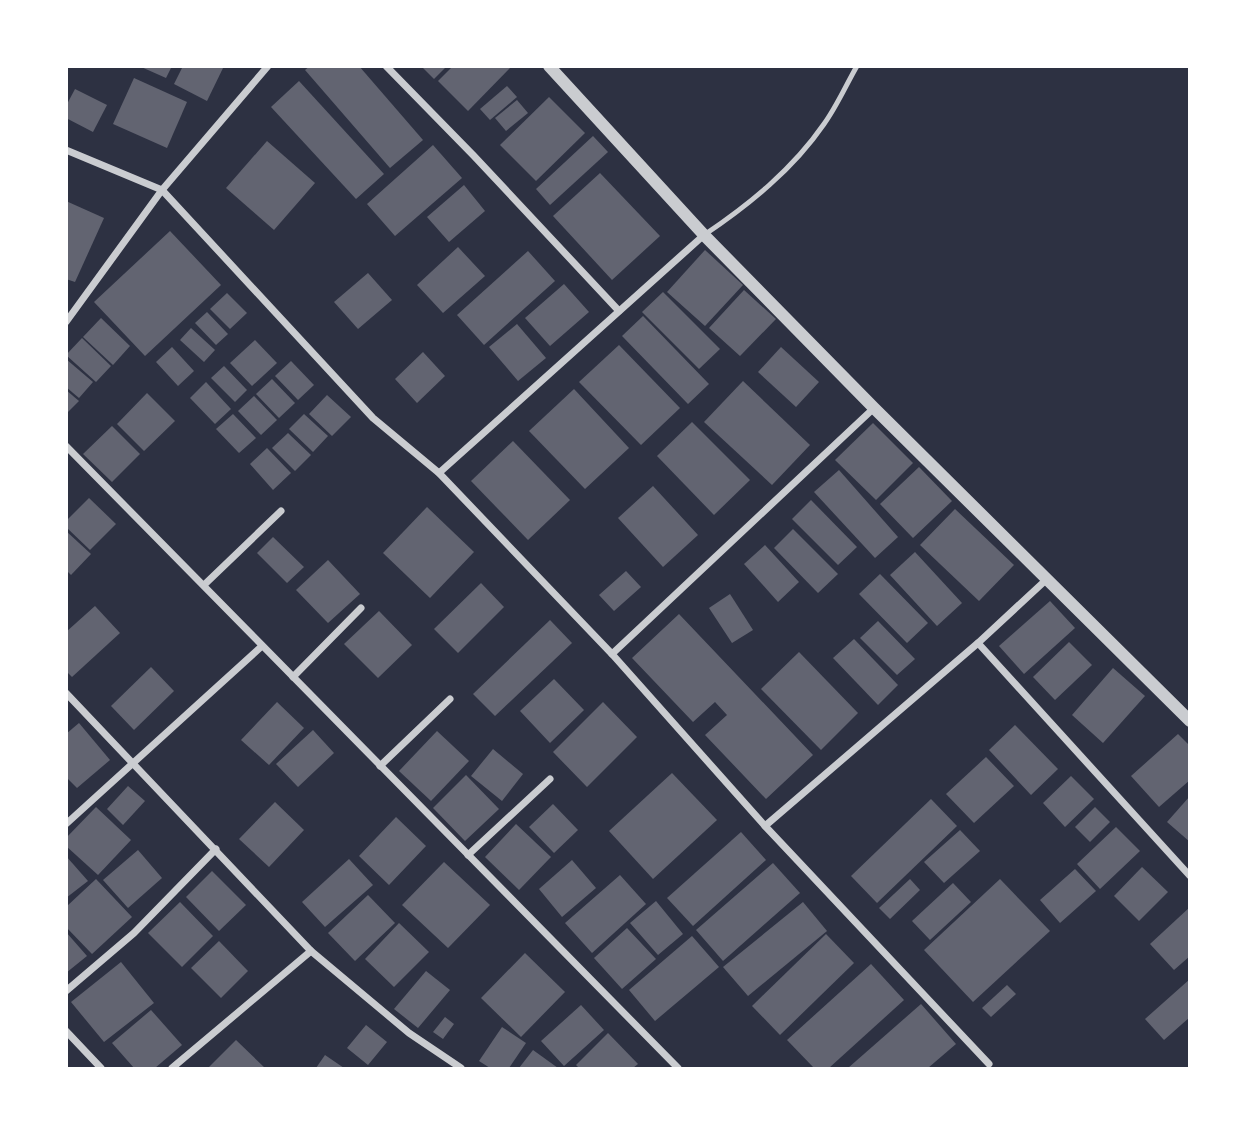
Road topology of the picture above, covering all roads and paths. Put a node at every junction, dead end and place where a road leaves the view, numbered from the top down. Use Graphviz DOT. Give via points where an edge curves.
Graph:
graph roads {
  1 [pos="268,66"];
  2 [pos="386,66"];
  3 [pos="549,66"];
  4 [pos="857,66"];
  5 [pos="66,150"];
  6 [pos="162,190"];
  7 [pos="705,235"];
  8 [pos="619,311"];
  9 [pos="66,322"];
  10 [pos="874,408"];
  11 [pos="66,446"];
  12 [pos="439,473"];
  13 [pos="281,511"];
  14 [pos="1047,579"];
  15 [pos="204,584"];
  16 [pos="361,608"];
  17 [pos="978,643"];
  18 [pos="262,646"];
  19 [pos="612,654"];
  20 [pos="293,677"];
  21 [pos="66,693"];
  22 [pos="450,699"];
  23 [pos="1189,721"];
  24 [pos="133,762"];
  25 [pos="380,766"];
  26 [pos="550,779"];
  27 [pos="66,824"];
  28 [pos="765,826"];
  29 [pos="216,849"];
  30 [pos="468,855"];
  31 [pos="1189,876"];
  32 [pos="311,951"];
  33 [pos="66,991"];
  34 [pos="66,1031"];
  35 [pos="989,1064"];
  36 [pos="101,1069"];
  37 [pos="172,1069"];
  38 [pos="461,1069"];
  39 [pos="678,1069"];
  1 -- 6 [label="street"];
  2 -- 8 [label="street"];
  3 -- 7 [label="street"];
  4 -- 7 [label="lane" via="826,122 797,159 742,209"];
  5 -- 6 [label="street"];
  6 -- 9 [label="street"];
  6 -- 12 [label="street" via="373,418"];
  7 -- 8 [label="street"];
  7 -- 10 [label="street"];
  8 -- 12 [label="street"];
  10 -- 14 [label="street"];
  10 -- 19 [label="street"];
  11 -- 15 [label="street"];
  12 -- 19 [label="street"];
  13 -- 15 [label="street"];
  14 -- 17 [label="street"];
  14 -- 23 [label="street"];
  15 -- 18 [label="street"];
  16 -- 20 [label="street"];
  17 -- 28 [label="street"];
  17 -- 31 [label="street"];
  18 -- 20 [label="street"];
  18 -- 24 [label="street"];
  19 -- 28 [label="street"];
  20 -- 25 [label="street"];
  21 -- 24 [label="street"];
  22 -- 25 [label="street"];
  24 -- 27 [label="street"];
  24 -- 29 [label="street"];
  25 -- 30 [label="street"];
  26 -- 30 [label="street"];
  28 -- 35 [label="street"];
  29 -- 32 [label="street"];
  29 -- 33 [label="street" via="134,933"];
  30 -- 39 [label="street"];
  32 -- 37 [label="street"];
  32 -- 38 [label="street" via="409,1033"];
  34 -- 36 [label="street"];
}
